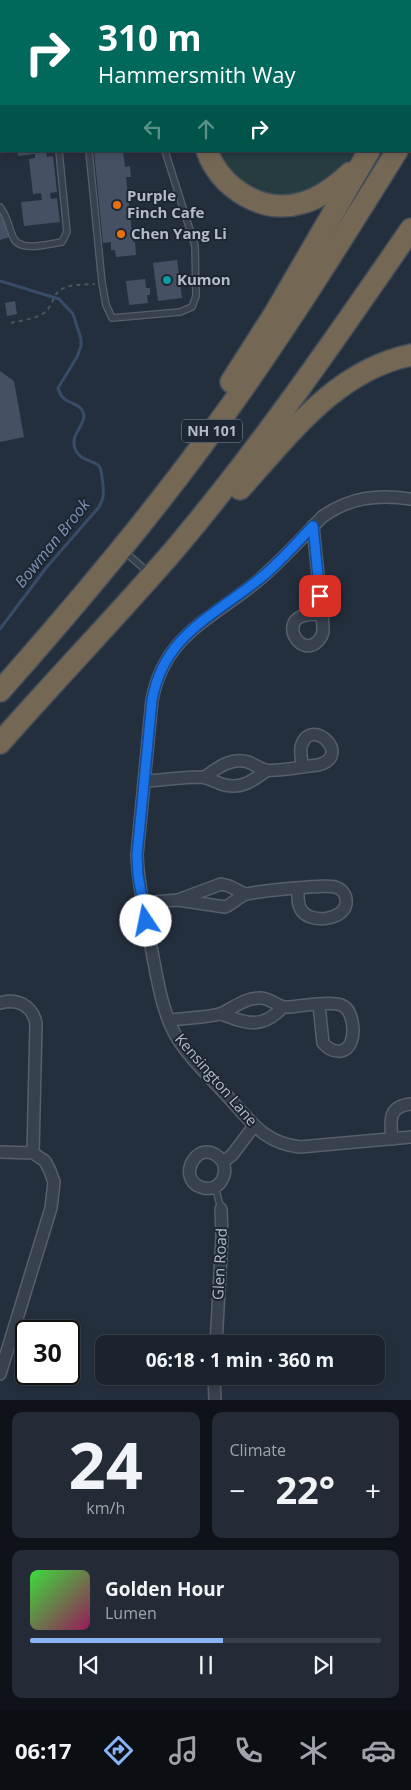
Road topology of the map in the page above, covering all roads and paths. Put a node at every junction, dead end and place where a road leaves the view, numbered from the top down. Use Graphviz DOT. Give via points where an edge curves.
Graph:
graph roads {
  1 [pos="59,152"];
  2 [pos="89,152"];
  3 [pos="165,152"];
  4 [pos="207,152"];
  5 [pos="396,152"];
  6 [pos="367,155"];
  7 [pos="0,207"];
  8 [pos="411,228"];
  9 [pos="102,283"];
  10 [pos="11,323"];
  11 [pos="411,355"];
  12 [pos="409,500"];
  13 [pos="313,526"];
  14 [pos="122,549"];
  15 [pos="174,549"];
  16 [pos="151,574"];
  17 [pos="72,610"];
  18 [pos="322,614"];
  19 [pos="0,691"];
  20 [pos="0,743"];
  21 [pos="302,766"];
  22 [pos="266,770"];
  23 [pos="205,777"];
  24 [pos="144,781"];
  25 [pos="298,889"];
  26 [pos="245,894"];
  27 [pos="178,900"];
  28 [pos="143,903"];
  29 [pos="0,1003"];
  30 [pos="319,1005"];
  31 [pos="282,1008"];
  32 [pos="221,1014"];
  33 [pos="169,1020"];
  34 [pos="411,1104"];
  35 [pos="254,1126"];
  36 [pos="411,1137"];
  37 [pos="392,1139"];
  38 [pos="0,1152"];
  39 [pos="33,1153"];
  40 [pos="223,1162"];
  41 [pos="216,1186"];
  42 [pos="221,1210"];
  43 [pos="217,1335"];
  44 [pos="0,1374"];
  45 [pos="214,1385"];
  46 [pos="215,1400"];
  1 -- 7 [label="lane" via="67,232 62,242 22,245 13,239"];
  2 -- 9 [label="lane"];
  3 -- 9 [label="lane" via="195,246 196,296 192,306 180,312 112,318"];
  4 -- 6 [label="highway" via="223,179 238,192 254,200 285,206 323,195 337,186"];
  5 -- 14 [label="highway, NH 101" via="261,363"];
  6 -- 17 [label="highway" via="275,313 219,400 93,575"];
  8 -- 15 [label="highway, NH 101" via="296,395"];
  9 -- 10 [label="path" via="67,286 57,293 48,309 36,317"];
  11 -- 15 [label="highway" via="366,371 328,396 216,515"];
  12 -- 13 [label="street, Kensington Lane" via="381,496 356,500 332,510"];
  13 -- 18 [label="street"];
  13 -- 24 [label="street, Kensington Lane" via="263,576 190,631 173,650 155,688"];
  14 -- 16 [label="lane"];
  14 -- 17 [label="highway, NH 101"];
  15 -- 16 [label="highway, NH 101"];
  16 -- 20 [label="highway, NH 101"];
  17 -- 19 [label="highway, NH 101"];
  21 -- 22 [label="street"];
  22 -- 23 [label="street" via="235,761 218,767"];
  22 -- 23 [label="street" via="246,785 238,786 221,784"];
  23 -- 24 [label="street"];
  24 -- 28 [label="street, Kensington Lane" via="137,855"];
  25 -- 26 [label="street"];
  26 -- 27 [label="street" via="224,907"];
  26 -- 27 [label="street" via="221,884"];
  27 -- 28 [label="street"];
  28 -- 33 [label="street, Kensington Lane" via="157,980"];
  29 -- 39 [label="street" via="25,1005 36,1023"];
  30 -- 31 [label="street"];
  31 -- 32 [label="street" via="261,998 240,1003"];
  31 -- 32 [label="street" via="273,1018 263,1022 242,1021"];
  32 -- 33 [label="street"];
  33 -- 35 [label="street, Kensington Lane" via="183,1046"];
  34 -- 37 [label="street" via="393,1113 390,1123"];
  35 -- 37 [label="street, Kensington Lane" via="273,1140 300,1147"];
  35 -- 40 [label="street" via="237,1150"];
  36 -- 37 [label="street, Kensington Lane"];
  38 -- 39 [label="street"];
  39 -- 44 [label="street" via="44,1161 54,1182 51,1208"];
  40 -- 41 [label="street" via="224,1175"];
  40 -- 41 [label="street" via="216,1154 205,1152 196,1156 190,1165 190,1175 196,1184 206,1188"];
  41 -- 42 [label="lane, Glen Road"];
  42 -- 43 [label="street, Glen Road"];
  45 -- 46 [label="street"];
}
